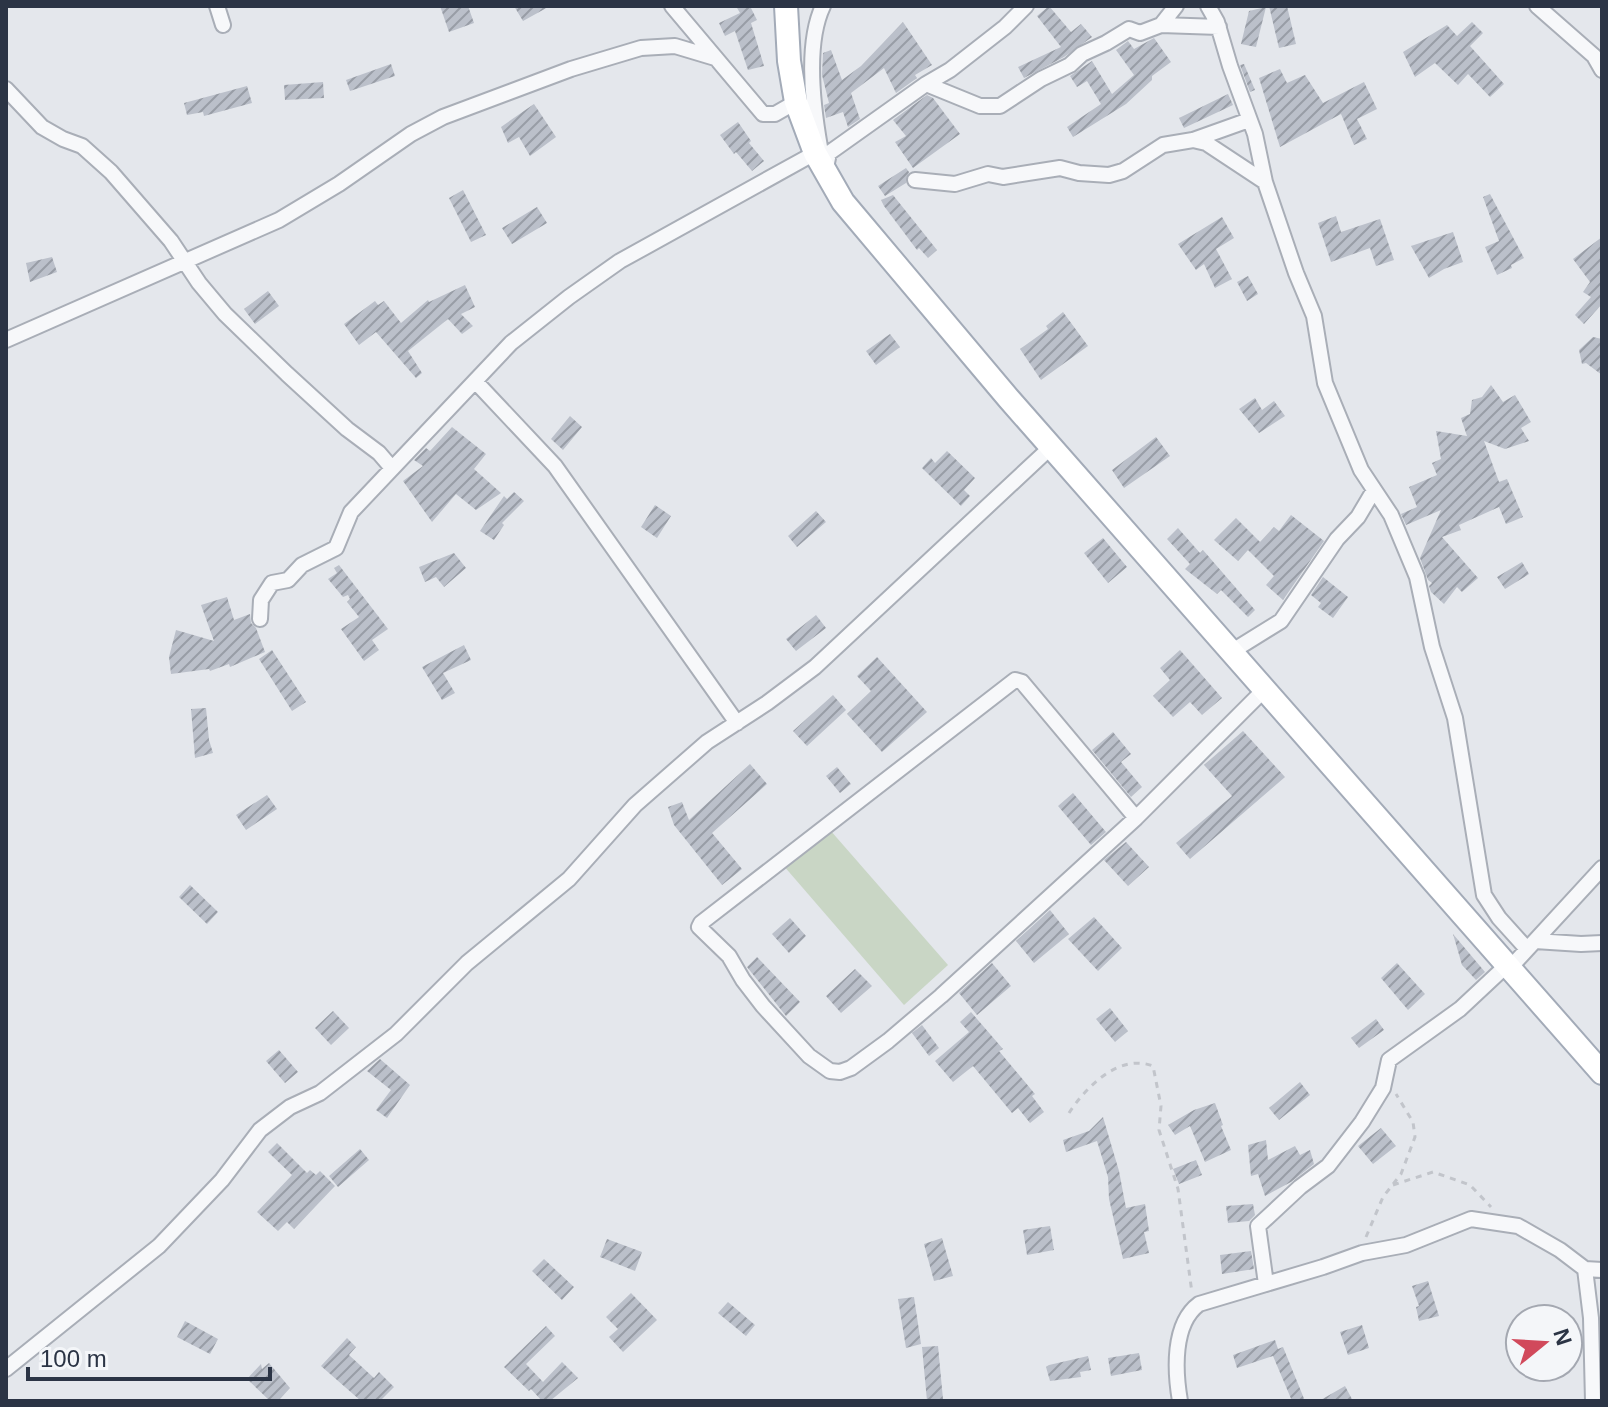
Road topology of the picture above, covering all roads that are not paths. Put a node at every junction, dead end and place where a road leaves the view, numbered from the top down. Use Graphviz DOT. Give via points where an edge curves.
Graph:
graph roads {
  1 [pos="217,6"];
  2 [pos="672,6"];
  3 [pos="786,6"];
  4 [pos="823,6"];
  5 [pos="1026,6"];
  6 [pos="1176,6"];
  7 [pos="1208,6"];
  8 [pos="1537,6"];
  9 [pos="223,25"];
  10 [pos="1161,25"];
  11 [pos="1219,27"];
  12 [pos="715,58"];
  13 [pos="1602,70"];
  14 [pos="926,84"];
  15 [pos="6,89"];
  16 [pos="796,102"];
  17 [pos="1249,120"];
  18 [pos="1193,140"];
  19 [pos="820,163"];
  20 [pos="915,180"];
  21 [pos="1265,182"];
  22 [pos="186,261"];
  23 [pos="6,340"];
  24 [pos="475,381"];
  25 [pos="1051,447"];
  26 [pos="391,467"];
  27 [pos="1374,490"];
  28 [pos="260,619"];
  29 [pos="1231,652"];
  30 [pos="1264,690"];
  31 [pos="737,723"];
  32 [pos="1136,818"];
  33 [pos="1602,868"];
  34 [pos="1602,943"];
  35 [pos="1531,945"];
  36 [pos="1508,968"];
  37 [pos="1602,1073"];
  38 [pos="1585,1269"];
  39 [pos="1602,1270"];
  40 [pos="1266,1284"];
  41 [pos="6,1369"];
  42 [pos="1180,1401"];
  43 [pos="1593,1401"];
  1 -- 9 [label="street"];
  2 -- 12 [label="street"];
  3 -- 16 [label="main road"];
  4 -- 19 [label="street" via="812,53"];
  5 -- 14 [label="street"];
  6 -- 10 [label="street"];
  7 -- 11 [label="street"];
  8 -- 13 [label="street" via="1594,56"];
  10 -- 11 [label="street"];
  10 -- 14 [label="street" via="1140,33 1129,29 1000,106 980,106"];
  11 -- 17 [label="street"];
  12 -- 16 [label="street" via="763,114 781,112"];
  12 -- 22 [label="street" via="675,46 641,48 443,117 279,220"];
  14 -- 19 [label="street"];
  15 -- 22 [label="street" via="42,127 82,146 111,172"];
  16 -- 19 [label="main road"];
  17 -- 18 [label="street"];
  17 -- 21 [label="street"];
  18 -- 20 [label="street" via="1163,145 1109,175 1060,168 1003,177 988,174 955,184"];
  18 -- 21 [label="street"];
  19 -- 24 [label="street" via="620,261 511,343"];
  19 -- 25 [label="main road" via="843,202"];
  21 -- 27 [label="street" via="1314,316 1325,383"];
  22 -- 23 [label="street"];
  22 -- 26 [label="street" via="225,314"];
  24 -- 26 [label="street"];
  24 -- 31 [label="street" via="555,466"];
  25 -- 29 [label="main road"];
  25 -- 31 [label="street" via="815,667"];
  26 -- 28 [label="street" via="351,512 336,548 302,565 288,580 272,583 261,600"];
  27 -- 29 [label="street" via="1281,621"];
  27 -- 35 [label="street" via="1391,515 1417,577 1449,694 1484,895 1499,918"];
  29 -- 30 [label="main road"];
  30 -- 32 [label="street"];
  30 -- 36 [label="main road"];
  31 -- 41 [label="street" via="635,805 569,879 467,963 396,1034 320,1093 260,1130 222,1180 159,1246"];
  32 -- 32 [label="street" via="888,1041 840,1072 809,1056 763,1006 729,956 699,927 1015,680"];
  33 -- 35 [label="street"];
  34 -- 35 [label="street"];
  35 -- 36 [label="street"];
  36 -- 37 [label="main road"];
  36 -- 40 [label="street" via="1389,1060 1383,1088 1328,1166 1258,1226"];
  38 -- 39 [label="street"];
  38 -- 40 [label="street" via="1518,1226 1471,1219 1406,1245 1362,1253"];
  38 -- 43 [label="street"];
  40 -- 42 [label="street" via="1194,1308 1177,1359"];
}
